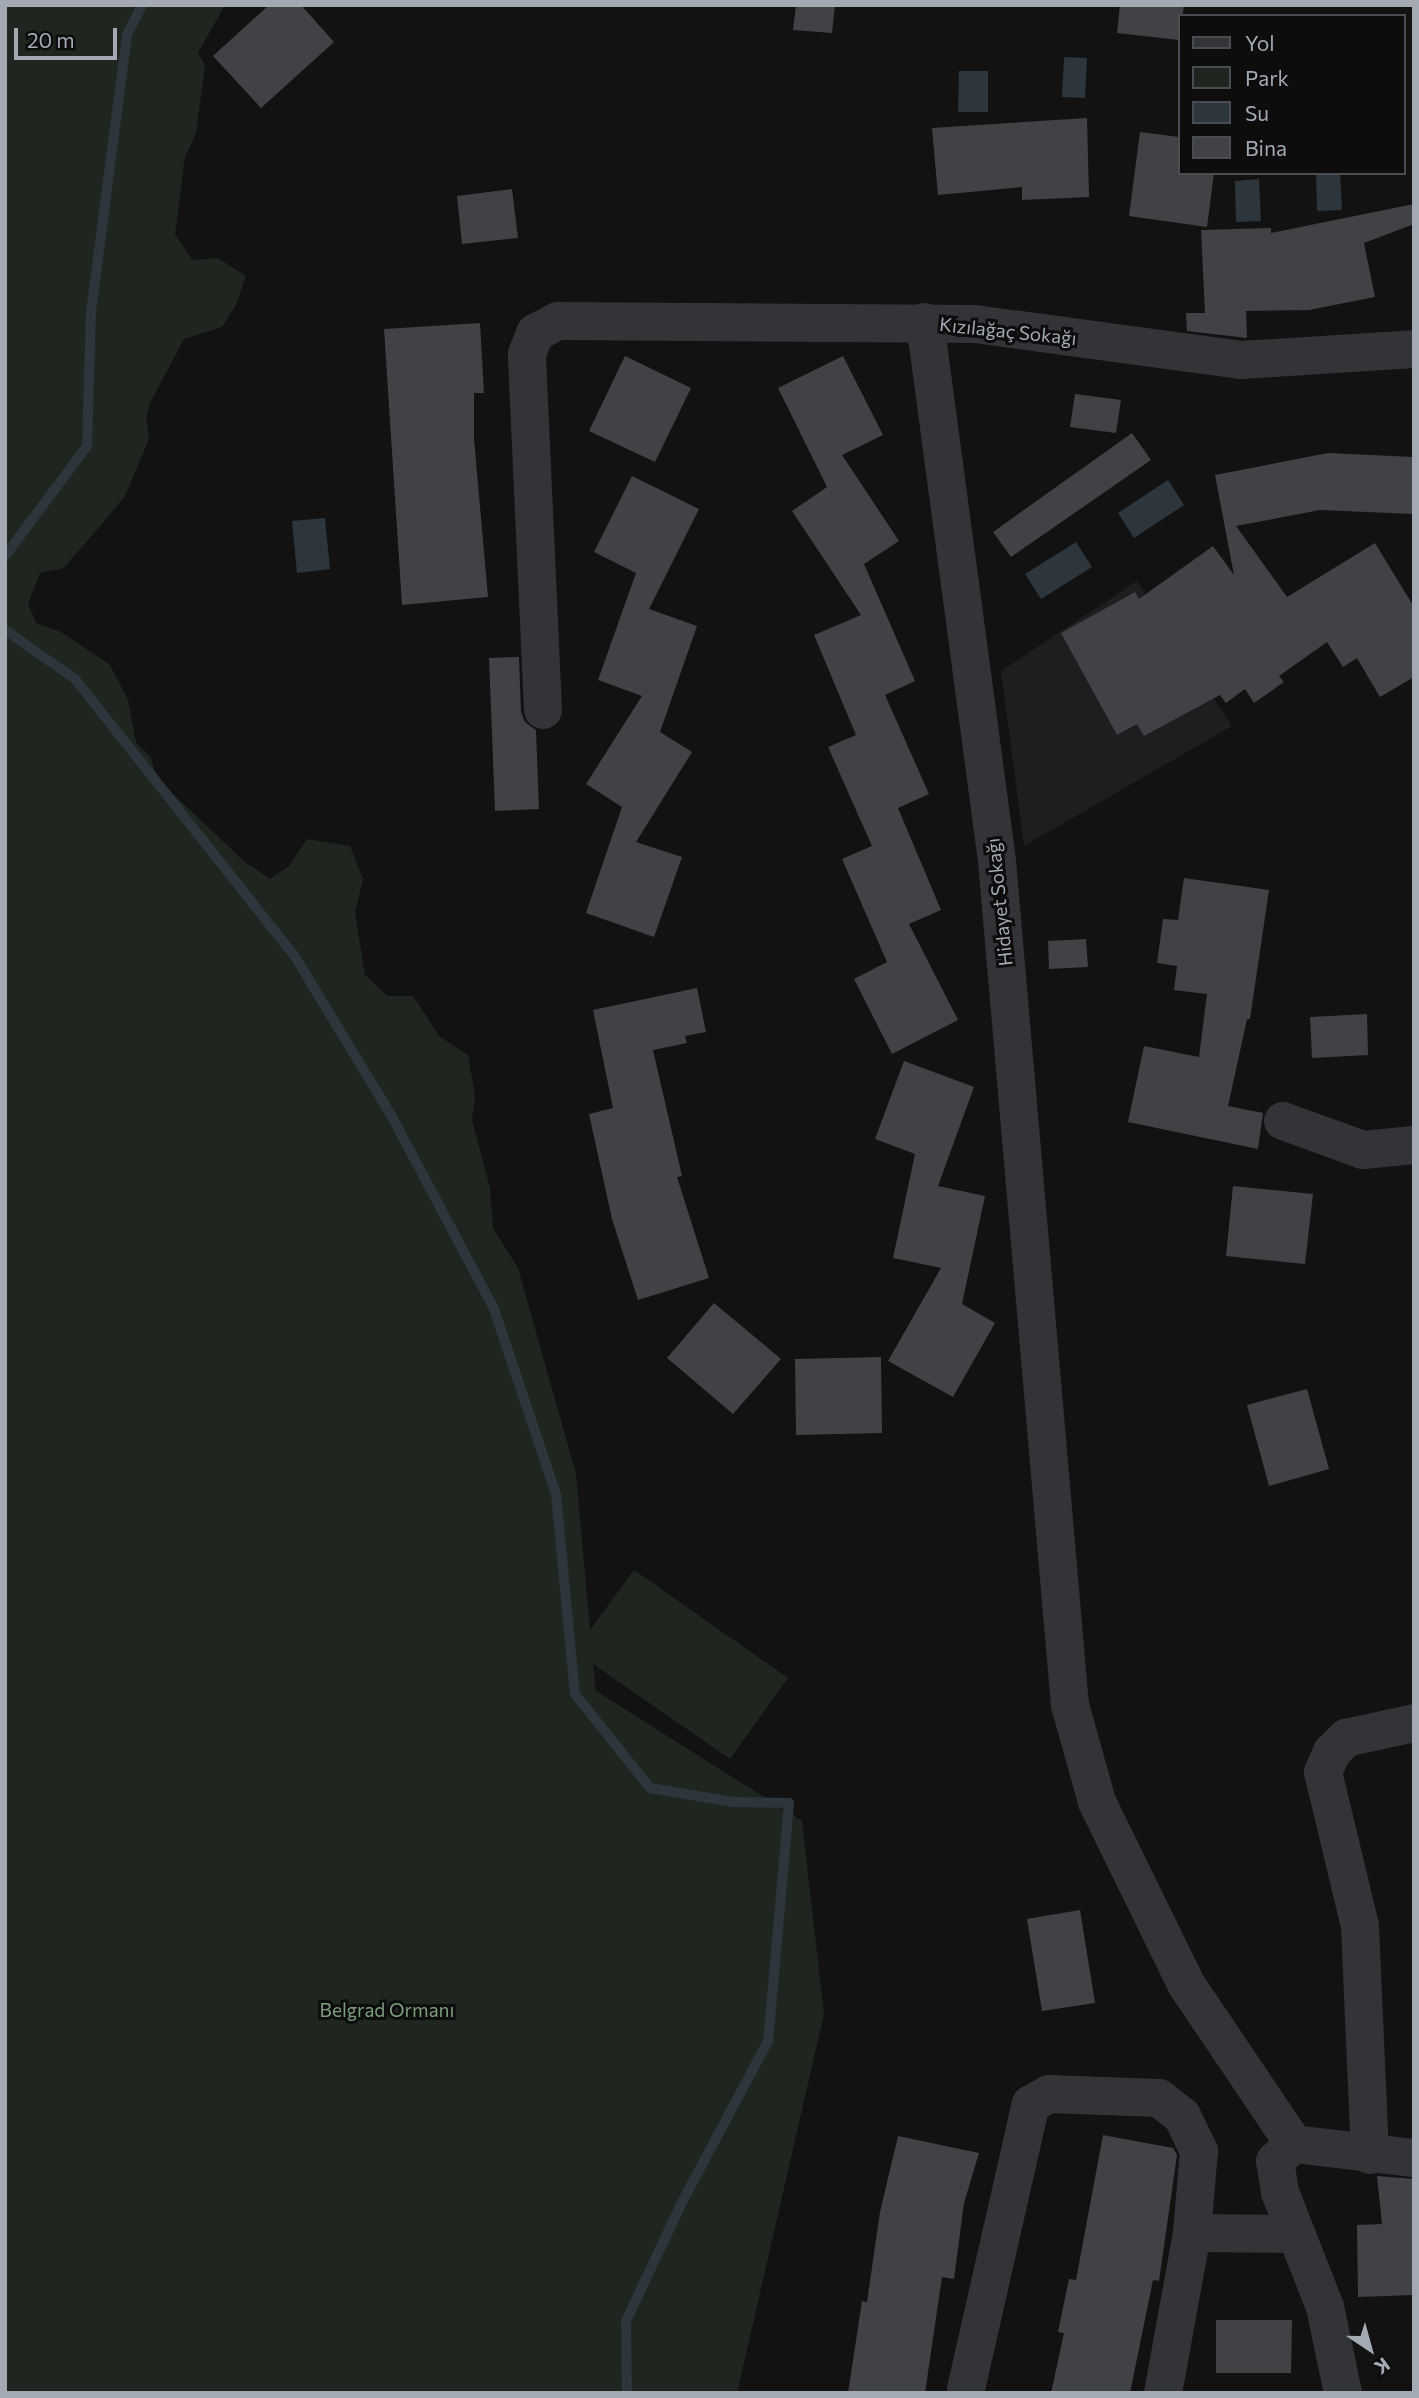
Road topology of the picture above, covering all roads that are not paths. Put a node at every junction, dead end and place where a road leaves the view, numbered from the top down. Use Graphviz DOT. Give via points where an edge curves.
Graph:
graph roads {
  1 [pos="925,322"];
  2 [pos="1414,349"];
  3 [pos="543,710"];
  4 [pos="1283,1121"];
  5 [pos="1414,1145"];
  6 [pos="1414,1723"];
  7 [pos="1294,2144"];
  8 [pos="1370,2155"];
  9 [pos="1414,2158"];
  10 [pos="1192,2232"];
  11 [pos="1296,2234"];
  12 [pos="966,2389"];
  13 [pos="1163,2393"];
  14 [pos="1343,2393"];
  1 -- 2 [label="street, Kızılağaç Sokağı" via="975,324 1241,360"];
  1 -- 3 [label="street, Kızılağaç Sokağı" via="558,321 535,333 527,354"];
  1 -- 7 [label="street, Hidayet Sokağı" via="996,861 1070,1705 1097,1802 1186,1984"];
  4 -- 5 [label="street" via="1363,1150"];
  6 -- 8 [label="street" via="1346,1738 1332,1752 1323,1772 1360,1926"];
  7 -- 8 [label="street"];
  7 -- 11 [label="street" via="1275,2161 1280,2192"];
  8 -- 9 [label="street"];
  10 -- 11 [label="street"];
  10 -- 12 [label="street" via="1199,2151 1182,2116 1159,2098 1049,2094 1031,2104"];
  10 -- 13 [label="street"];
  11 -- 14 [label="street" via="1325,2307"];
}
